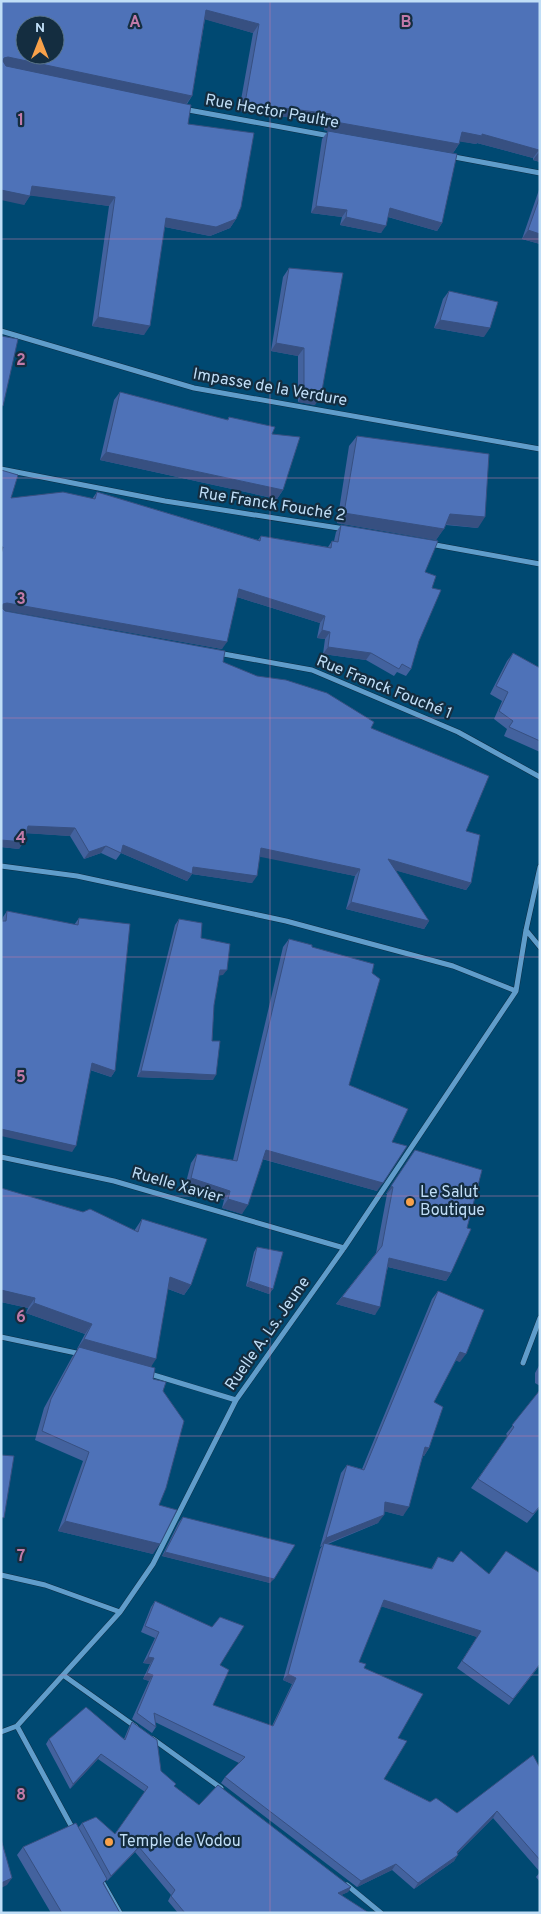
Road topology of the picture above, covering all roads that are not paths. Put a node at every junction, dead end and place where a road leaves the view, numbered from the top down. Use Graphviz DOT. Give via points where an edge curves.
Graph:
graph roads {
  1 [pos="172,106"];
  2 [pos="338,137"];
  3 [pos="446,156"];
  4 [pos="540,173"];
  5 [pos="1,331"];
  6 [pos="540,449"];
  7 [pos="1,469"];
  8 [pos="348,530"];
  9 [pos="425,543"];
  10 [pos="540,564"];
  11 [pos="216,653"];
  12 [pos="540,777"];
  13 [pos="1,866"];
  14 [pos="540,867"];
  15 [pos="526,930"];
  16 [pos="540,947"];
  17 [pos="516,991"];
  18 [pos="1,1157"];
  19 [pos="344,1248"];
  20 [pos="540,1318"];
  21 [pos="1,1337"];
  22 [pos="89,1356"];
  23 [pos="523,1363"];
  24 [pos="144,1372"];
  25 [pos="236,1400"];
  26 [pos="1,1575"];
  27 [pos="120,1612"];
  28 [pos="63,1675"];
  29 [pos="16,1726"];
  30 [pos="138,1728"];
  31 [pos="1,1732"];
  32 [pos="146,1734"];
  33 [pos="228,1793"];
  34 [pos="76,1834"];
  35 [pos="98,1874"];
  36 [pos="340,1878"];
  37 [pos="120,1913"];
  38 [pos="381,1913"];
  1 -- 2 [label="street, Rue Hector Paultre"];
  3 -- 4 [label="street"];
  5 -- 6 [label="street, Impasse de la Verdure" via="194,388"];
  7 -- 8 [label="street, Rue Franck Fouché 2" via="165,501"];
  9 -- 10 [label="street"];
  11 -- 12 [label="street, Rue Franck Fouché 1" via="312,670 458,732"];
  13 -- 17 [label="street" via="77,876 286,921 452,966"];
  14 -- 15 [label="street, Ruelle A. Ls. Jeune"];
  15 -- 16 [label="street"];
  15 -- 17 [label="street, Ruelle A. Ls. Jeune"];
  17 -- 19 [label="street, Ruelle A. Ls. Jeune"];
  18 -- 19 [label="street, Ruelle Xavier" via="114,1181"];
  19 -- 25 [label="street, Ruelle A. Ls. Jeune"];
  20 -- 23 [label="street"];
  21 -- 22 [label="street"];
  24 -- 25 [label="street"];
  25 -- 27 [label="street, Ruelle A. Ls. Jeune" via="153,1564"];
  26 -- 27 [label="street" via="45,1585"];
  27 -- 28 [label="street, Ruelle A. Ls. Jeune"];
  28 -- 29 [label="street, Ruelle A. Ls. Jeune"];
  28 -- 30 [label="street"];
  29 -- 31 [label="street, Ruelle A. Ls. Jeune"];
  29 -- 34 [label="street"];
  32 -- 33 [label="street"];
  35 -- 37 [label="street"];
  36 -- 38 [label="street"];
}
